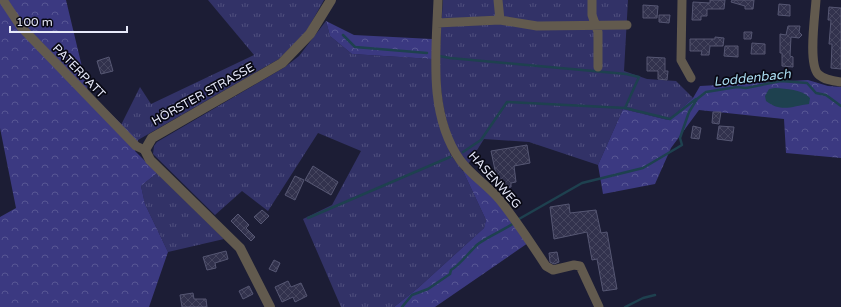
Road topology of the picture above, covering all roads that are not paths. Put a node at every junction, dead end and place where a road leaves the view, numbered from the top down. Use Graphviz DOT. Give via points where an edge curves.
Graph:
graph roads {
  1 [pos="3,0"];
  2 [pos="331,0"];
  3 [pos="438,0"];
  4 [pos="498,0"];
  5 [pos="592,0"];
  6 [pos="682,0"];
  7 [pos="816,0"];
  8 [pos="500,20"];
  9 [pos="437,23"];
  10 [pos="595,24"];
  11 [pos="627,25"];
  12 [pos="598,67"];
  13 [pos="691,78"];
  14 [pos="841,82"];
  15 [pos="146,150"];
  16 [pos="270,307"];
  17 [pos="598,307"];
  1 -- 15 [label="street, PATERPATT" via="21,27 61,70 136,146"];
  2 -- 15 [label="street, HÖRSTER STRASSE" via="310,34 282,62 152,138"];
  3 -- 9 [label="street, HASENWEG"];
  4 -- 8 [label="street"];
  5 -- 10 [label="street"];
  6 -- 13 [label="street" via="681,60"];
  7 -- 14 [label="street" via="814,65 819,75 830,81"];
  8 -- 9 [label="street"];
  8 -- 10 [label="street" via="537,26"];
  9 -- 17 [label="street, HASENWEG" via="435,61 439,106 445,132 454,151 468,170 498,198 546,266 554,270 580,266"];
  10 -- 11 [label="street"];
  10 -- 12 [label="street" via="598,32"];
  15 -- 16 [label="street" via="150,160 240,248"];
}
